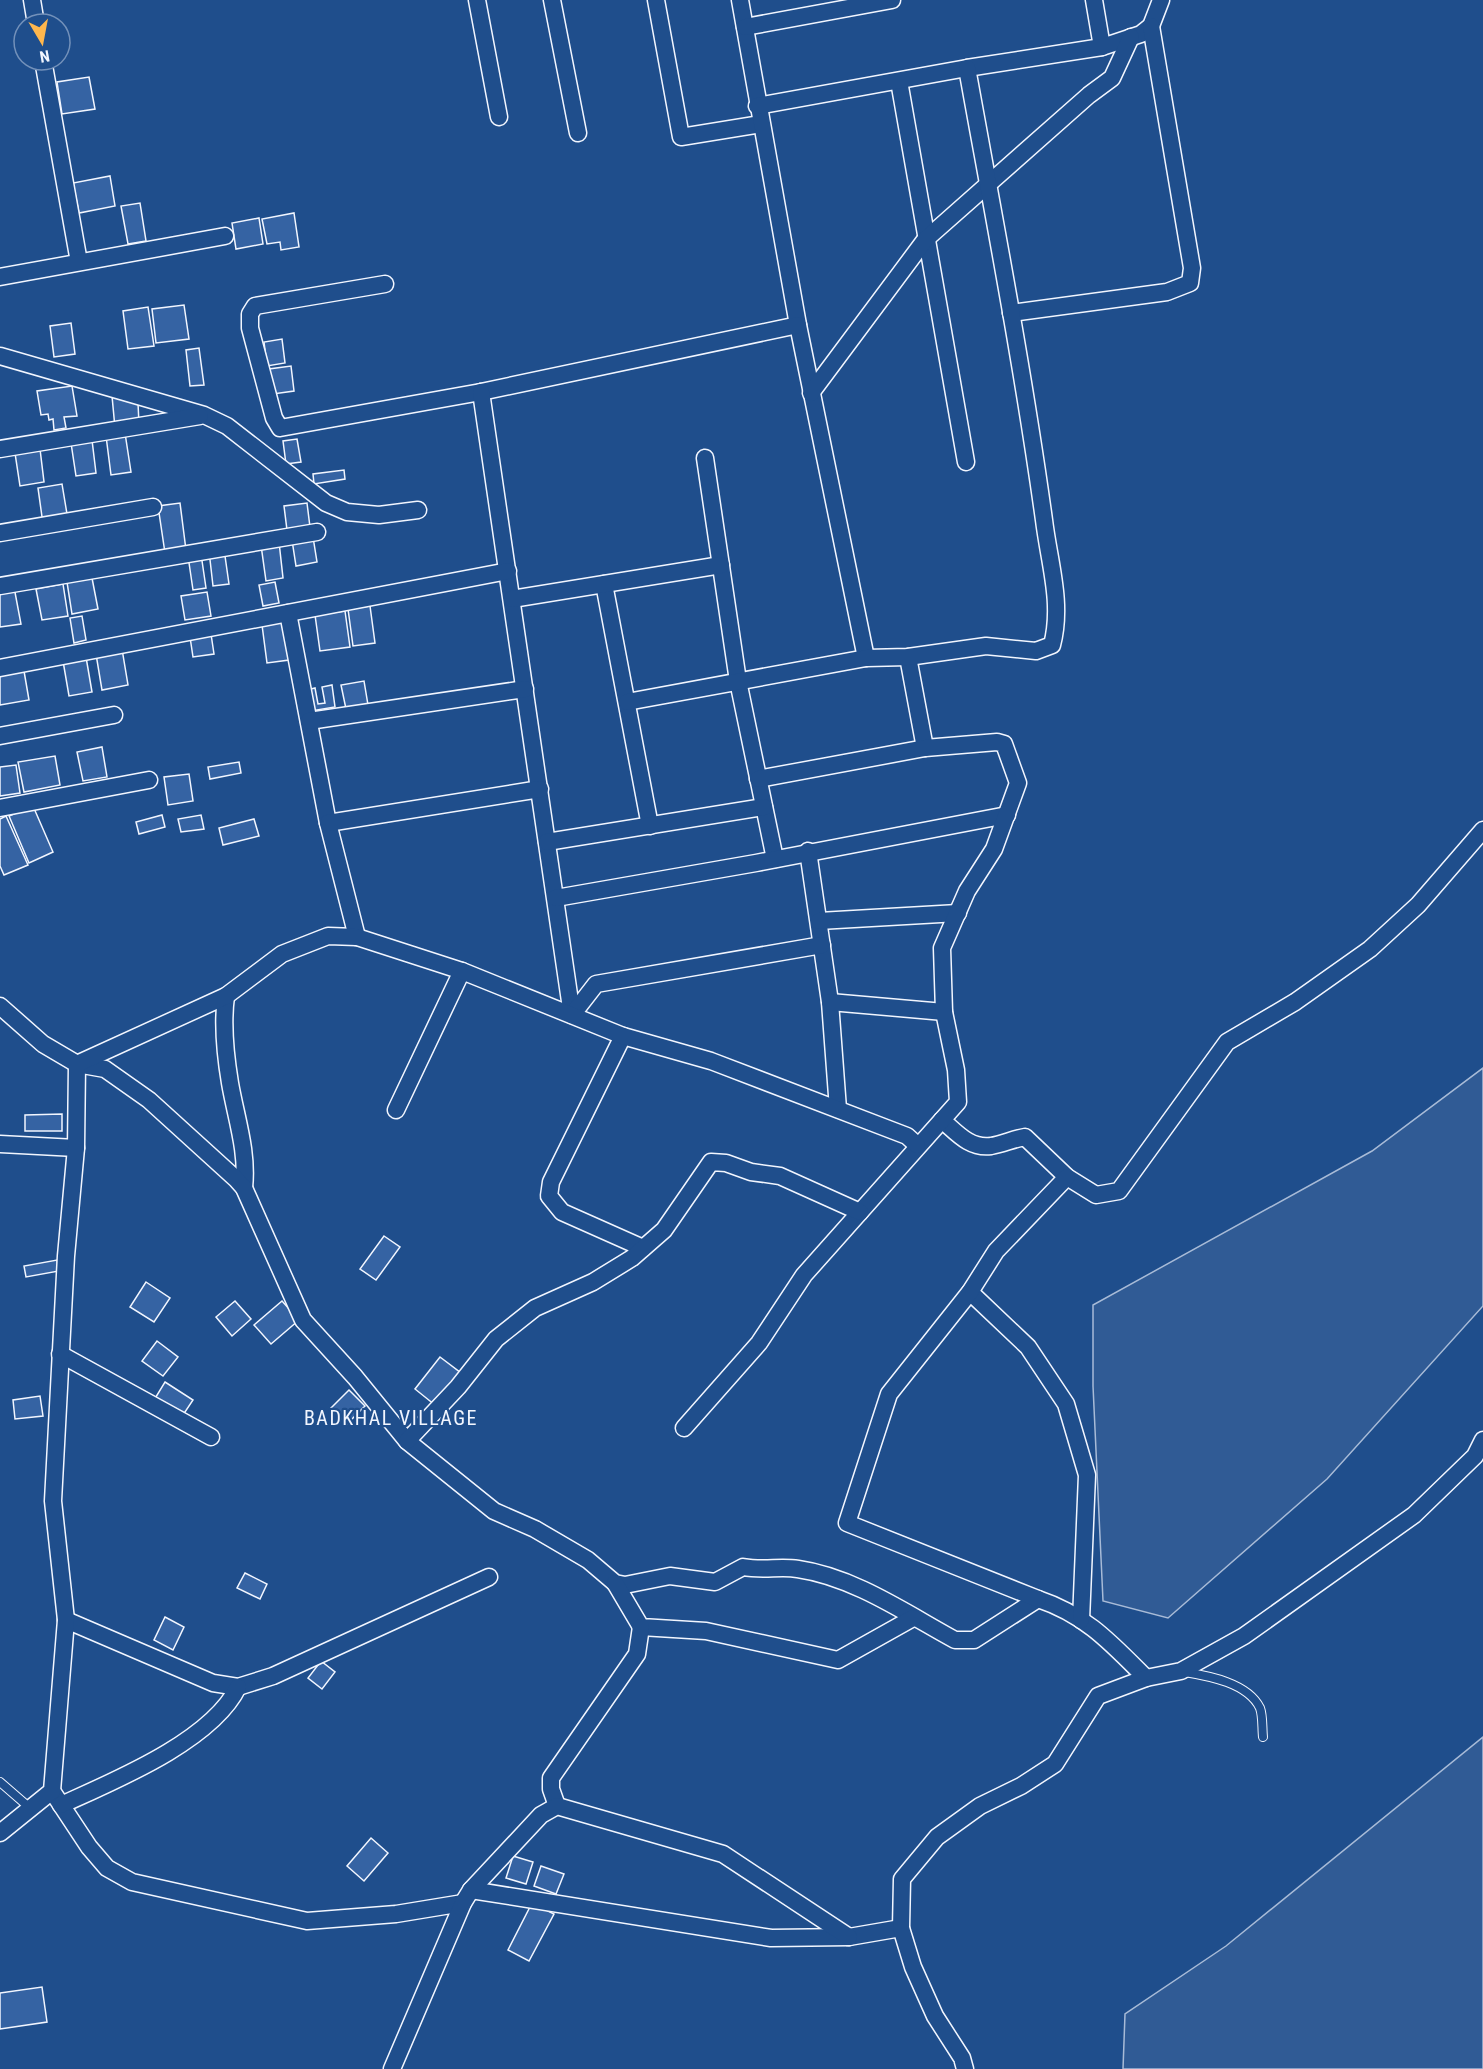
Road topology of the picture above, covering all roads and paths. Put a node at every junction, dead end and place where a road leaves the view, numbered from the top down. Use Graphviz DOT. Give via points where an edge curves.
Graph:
graph roads {
  1 [pos="477,0"];
  2 [pos="552,0"];
  3 [pos="656,0"];
  4 [pos="740,0"];
  5 [pos="892,0"];
  6 [pos="1094,0"];
  7 [pos="1161,0"];
  8 [pos="1151,26"];
  9 [pos="745,27"];
  10 [pos="1131,37"];
  11 [pos="1102,47"];
  12 [pos="967,68"];
  13 [pos="45,72"];
  14 [pos="899,81"];
  15 [pos="757,106"];
  16 [pos="499,117"];
  17 [pos="761,124"];
  18 [pos="578,133"];
  19 [pos="988,185"];
  20 [pos="225,237"];
  21 [pos="926,240"];
  22 [pos="79,262"];
  23 [pos="0,277"];
  24 [pos="385,284"];
  25 [pos="1011,313"];
  26 [pos="798,325"];
  27 [pos="0,356"];
  28 [pos="481,392"];
  29 [pos="811,393"];
  30 [pos="204,415"];
  31 [pos="0,449"];
  32 [pos="705,458"];
  33 [pos="966,462"];
  34 [pos="153,507"];
  35 [pos="418,510"];
  36 [pos="317,532"];
  37 [pos="0,533"];
  38 [pos="721,565"];
  39 [pos="507,571"];
  40 [pos="604,584"];
  41 [pos="0,586"];
  42 [pos="512,599"];
  43 [pos="288,613"];
  44 [pos="908,657"];
  45 [pos="866,658"];
  46 [pos="0,668"];
  47 [pos="738,681"];
  48 [pos="525,689"];
  49 [pos="627,702"];
  50 [pos="114,715"];
  51 [pos="309,721"];
  52 [pos="0,736"];
  53 [pos="925,748"];
  54 [pos="758,779"];
  55 [pos="149,780"];
  56 [pos="540,789"];
  57 [pos="764,807"];
  58 [pos="0,808"];
  59 [pos="1006,815"];
  60 [pos="328,823"];
  61 [pos="650,825"];
  62 [pos="1483,830"];
  63 [pos="548,842"];
  64 [pos="808,851"];
  65 [pos="775,859"];
  66 [pos="556,898"];
  67 [pos="958,913"];
  68 [pos="819,921"];
  69 [pos="357,937"];
  70 [pos="822,945"];
  71 [pos="462,972"];
  72 [pos="226,996"];
  73 [pos="830,1002"];
  74 [pos="0,1006"];
  75 [pos="944,1012"];
  76 [pos="572,1015"];
  77 [pos="622,1036"];
  78 [pos="77,1064"];
  79 [pos="838,1109"];
  80 [pos="396,1110"];
  81 [pos="942,1120"];
  82 [pos="0,1144"];
  83 [pos="917,1145"];
  84 [pos="76,1148"];
  85 [pos="1067,1177"];
  86 [pos="244,1188"];
  87 [pos="860,1212"];
  88 [pos="643,1248"];
  89 [pos="970,1292"];
  90 [pos="60,1354"];
  91 [pos="684,1428"];
  92 [pos="211,1437"];
  93 [pos="1483,1440"];
  94 [pos="407,1441"];
  95 [pos="489,1577"];
  96 [pos="615,1582"];
  97 [pos="1038,1599"];
  98 [pos="913,1618"];
  99 [pos="66,1620"];
  100 [pos="1081,1620"];
  101 [pos="641,1627"];
  102 [pos="1181,1671"];
  103 [pos="1146,1678"];
  104 [pos="238,1686"];
  105 [pos="1263,1737"];
  106 [pos="0,1782"];
  107 [pos="57,1798"];
  108 [pos="557,1806"];
  109 [pos="30,1808"];
  110 [pos="0,1833"];
  111 [pos="467,1897"];
  112 [pos="900,1928"];
  113 [pos="849,1937"];
  114 [pos="392,2069"];
  115 [pos="965,2069"];
  1 -- 16 [label="street"];
  2 -- 18 [label="street"];
  3 -- 17 [label="street" via="681,137"];
  4 -- 9 [label="street"];
  5 -- 9 [label="street"];
  6 -- 11 [label="street"];
  7 -- 8 [label="street"];
  8 -- 10 [label="street"];
  8 -- 25 [label="street" via="1192,268 1190,283 1167,292"];
  9 -- 15 [label="street"];
  10 -- 11 [label="street"];
  10 -- 19 [label="street" via="1112,78"];
  11 -- 12 [label="street"];
  12 -- 14 [label="street"];
  12 -- 19 [label="street"];
  13 -- 22 [label="street"];
  14 -- 15 [label="street"];
  14 -- 21 [label="street"];
  15 -- 17 [label="street"];
  17 -- 26 [label="street"];
  19 -- 21 [label="street"];
  19 -- 25 [label="street"];
  20 -- 22 [label="street"];
  21 -- 29 [label="street"];
  21 -- 33 [label="street"];
  22 -- 23 [label="street"];
  24 -- 28 [label="street" via="255,306 250,314 250,328 280,428"];
  25 -- 44 [label="street" via="1056,586 1052,645 1036,651 986,646"];
  26 -- 28 [label="street"];
  26 -- 29 [label="street"];
  27 -- 30 [label="street"];
  28 -- 39 [label="street"];
  29 -- 45 [label="street"];
  30 -- 31 [label="street"];
  30 -- 35 [label="street" via="227,426 326,503 347,512 380,515"];
  32 -- 38 [label="street"];
  34 -- 37 [label="street"];
  36 -- 41 [label="street"];
  38 -- 40 [label="street"];
  38 -- 47 [label="street"];
  39 -- 42 [label="street"];
  39 -- 43 [label="street"];
  40 -- 42 [label="street"];
  40 -- 49 [label="street"];
  42 -- 48 [label="street"];
  43 -- 46 [label="street"];
  43 -- 51 [label="street"];
  44 -- 45 [label="street"];
  44 -- 53 [label="street"];
  45 -- 47 [label="street"];
  47 -- 49 [label="street"];
  47 -- 54 [label="street"];
  48 -- 51 [label="street"];
  48 -- 56 [label="street"];
  49 -- 61 [label="street"];
  50 -- 52 [label="street"];
  51 -- 60 [label="street"];
  53 -- 54 [label="street"];
  53 -- 59 [label="street" via="1004,744 1018,783"];
  54 -- 57 [label="street"];
  55 -- 58 [label="street"];
  56 -- 60 [label="street"];
  56 -- 63 [label="street"];
  57 -- 61 [label="street"];
  57 -- 65 [label="street"];
  59 -- 64 [label="street"];
  59 -- 67 [label="street" via="994,849"];
  60 -- 69 [label="street"];
  61 -- 63 [label="street"];
  62 -- 85 [label="street" via="1418,905 1370,949 1295,1002 1227,1042 1119,1191 1096,1195"];
  63 -- 66 [label="street"];
  64 -- 65 [label="street"];
  64 -- 68 [label="street"];
  65 -- 66 [label="street"];
  66 -- 76 [label="street"];
  67 -- 68 [label="street"];
  67 -- 75 [label="street" via="942,948"];
  68 -- 70 [label="street"];
  69 -- 71 [label="street"];
  69 -- 72 [label="street" via="328,936 282,954"];
  70 -- 73 [label="street"];
  70 -- 76 [label="street" via="596,984"];
  71 -- 76 [label="street"];
  71 -- 80 [label="street"];
  72 -- 78 [label="street"];
  72 -- 86 [label="street" via="222,1024 247,1164"];
  73 -- 75 [label="street"];
  73 -- 79 [label="street"];
  74 -- 78 [label="street" via="43,1044"];
  75 -- 81 [label="street" via="958,1101"];
  76 -- 77 [label="street"];
  77 -- 79 [label="street" via="711,1061"];
  77 -- 88 [label="street" via="551,1182 549,1196 562,1212"];
  78 -- 84 [label="street"];
  78 -- 86 [label="street" via="105,1069 149,1100"];
  79 -- 83 [label="street" via="908,1136"];
  81 -- 83 [label="street"];
  81 -- 85 [label="street" via="971,1145 992,1146 1025,1137"];
  82 -- 84 [label="street"];
  83 -- 87 [label="street"];
  84 -- 90 [label="street"];
  85 -- 89 [label="street" via="996,1251"];
  86 -- 94 [label="street" via="303,1320"];
  87 -- 88 [label="street" via="800,1183 717,1161 706,1166 664,1230"];
  87 -- 91 [label="street" via="804,1275 759,1343"];
  88 -- 94 [label="street" via="593,1282 535,1308 496,1339"];
  89 -- 97 [label="street" via="890,1394 847,1524"];
  89 -- 100 [label="street" via="1028,1347 1066,1404 1087,1475"];
  90 -- 92 [label="street"];
  90 -- 99 [label="street" via="53,1501"];
  93 -- 102 [label="street" via="1474,1456 1414,1515 1244,1636"];
  94 -- 96 [label="street" via="494,1511 588,1560"];
  95 -- 104 [label="street" via="273,1676"];
  96 -- 98 [label="street" via="625,1585 670,1576 715,1582 742,1567 761,1571 797,1568 835,1579"];
  96 -- 101 [label="street"];
  97 -- 98 [label="street" via="974,1640 955,1640"];
  97 -- 100 [label="street" via="1064,1608"];
  98 -- 101 [label="street" via="838,1660 706,1631"];
  99 -- 104 [label="street" via="213,1683"];
  99 -- 107 [label="street"];
  100 -- 103 [label="street" via="1099,1632"];
  101 -- 108 [label="street" via="637,1654 552,1778"];
  102 -- 103 [label="street"];
  102 -- 105 [label="lane" via="1211,1676 1253,1698 1261,1710"];
  103 -- 112 [label="street" via="1098,1695 1055,1764 980,1806 937,1837 902,1879"];
  104 -- 107 [label="street" via="231,1701 214,1718 166,1754"];
  106 -- 109 [label="lane"];
  107 -- 109 [label="street"];
  107 -- 111 [label="street" via="107,1868 132,1882 307,1921 396,1914"];
  108 -- 111 [label="street" via="541,1815"];
  108 -- 113 [label="street" via="723,1854"];
  109 -- 110 [label="street"];
  111 -- 113 [label="street" via="771,1938"];
  111 -- 114 [label="street"];
  112 -- 113 [label="street"];
  112 -- 115 [label="street" via="935,2016"];
}
